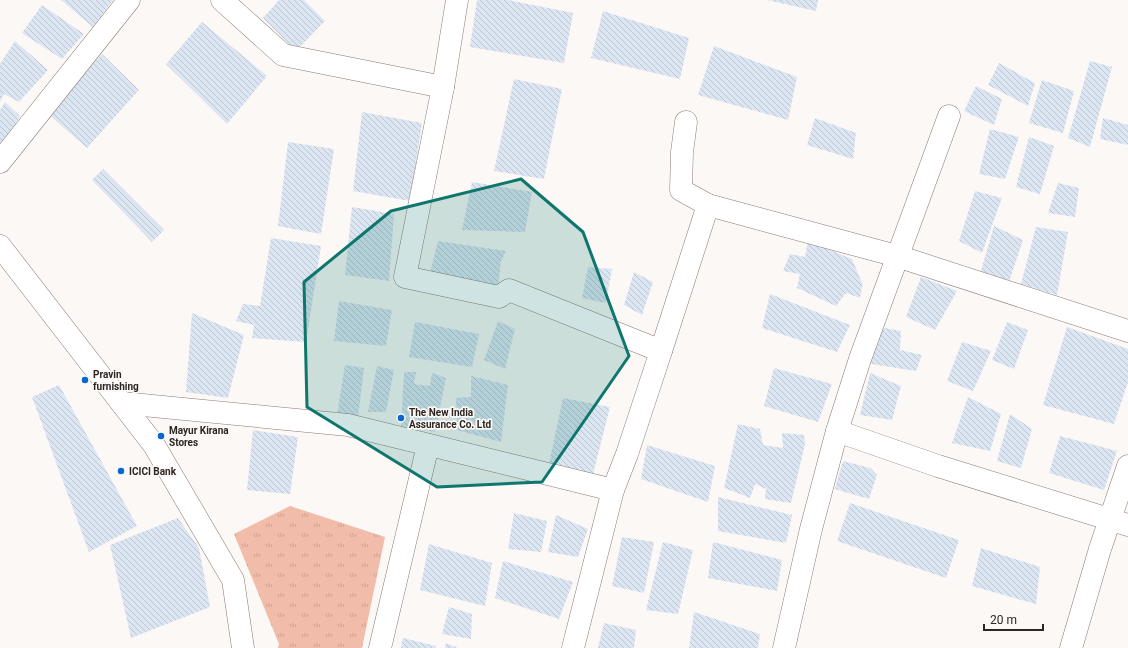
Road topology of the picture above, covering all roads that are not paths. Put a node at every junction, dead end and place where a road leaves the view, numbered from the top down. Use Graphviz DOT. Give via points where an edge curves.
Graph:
graph roads {
  1 [pos="129,0"];
  2 [pos="222,0"];
  3 [pos="457,0"];
  4 [pos="443,87"];
  5 [pos="950,116"];
  6 [pos="686,122"];
  7 [pos="0,162"];
  8 [pos="708,205"];
  9 [pos="0,246"];
  10 [pos="897,256"];
  11 [pos="1128,331"];
  12 [pos="661,351"];
  13 [pos="122,403"];
  14 [pos="837,431"];
  15 [pos="428,445"];
  16 [pos="1128,466"];
  17 [pos="613,490"];
  18 [pos="1119,522"];
  19 [pos="243,648"];
  20 [pos="380,648"];
  21 [pos="573,648"];
  22 [pos="784,648"];
  23 [pos="1071,648"];
  1 -- 7 [label="main road"];
  2 -- 4 [label="main road" via="283,56"];
  3 -- 4 [label="main road"];
  4 -- 12 [label="main road" via="405,277 499,297 509,290"];
  5 -- 10 [label="main road"];
  6 -- 8 [label="main road" via="681,190"];
  8 -- 10 [label="main road"];
  8 -- 12 [label="main road"];
  9 -- 13 [label="main road"];
  10 -- 11 [label="main road"];
  10 -- 14 [label="main road"];
  12 -- 17 [label="main road"];
  13 -- 15 [label="main road" via="348,425"];
  13 -- 19 [label="main road" via="154,445 233,580"];
  14 -- 18 [label="main road" via="938,466"];
  14 -- 22 [label="main road" via="811,529"];
  15 -- 17 [label="main road"];
  15 -- 20 [label="main road"];
  16 -- 18 [label="main road"];
  17 -- 21 [label="main road"];
  18 -- 23 [label="main road"];
}
